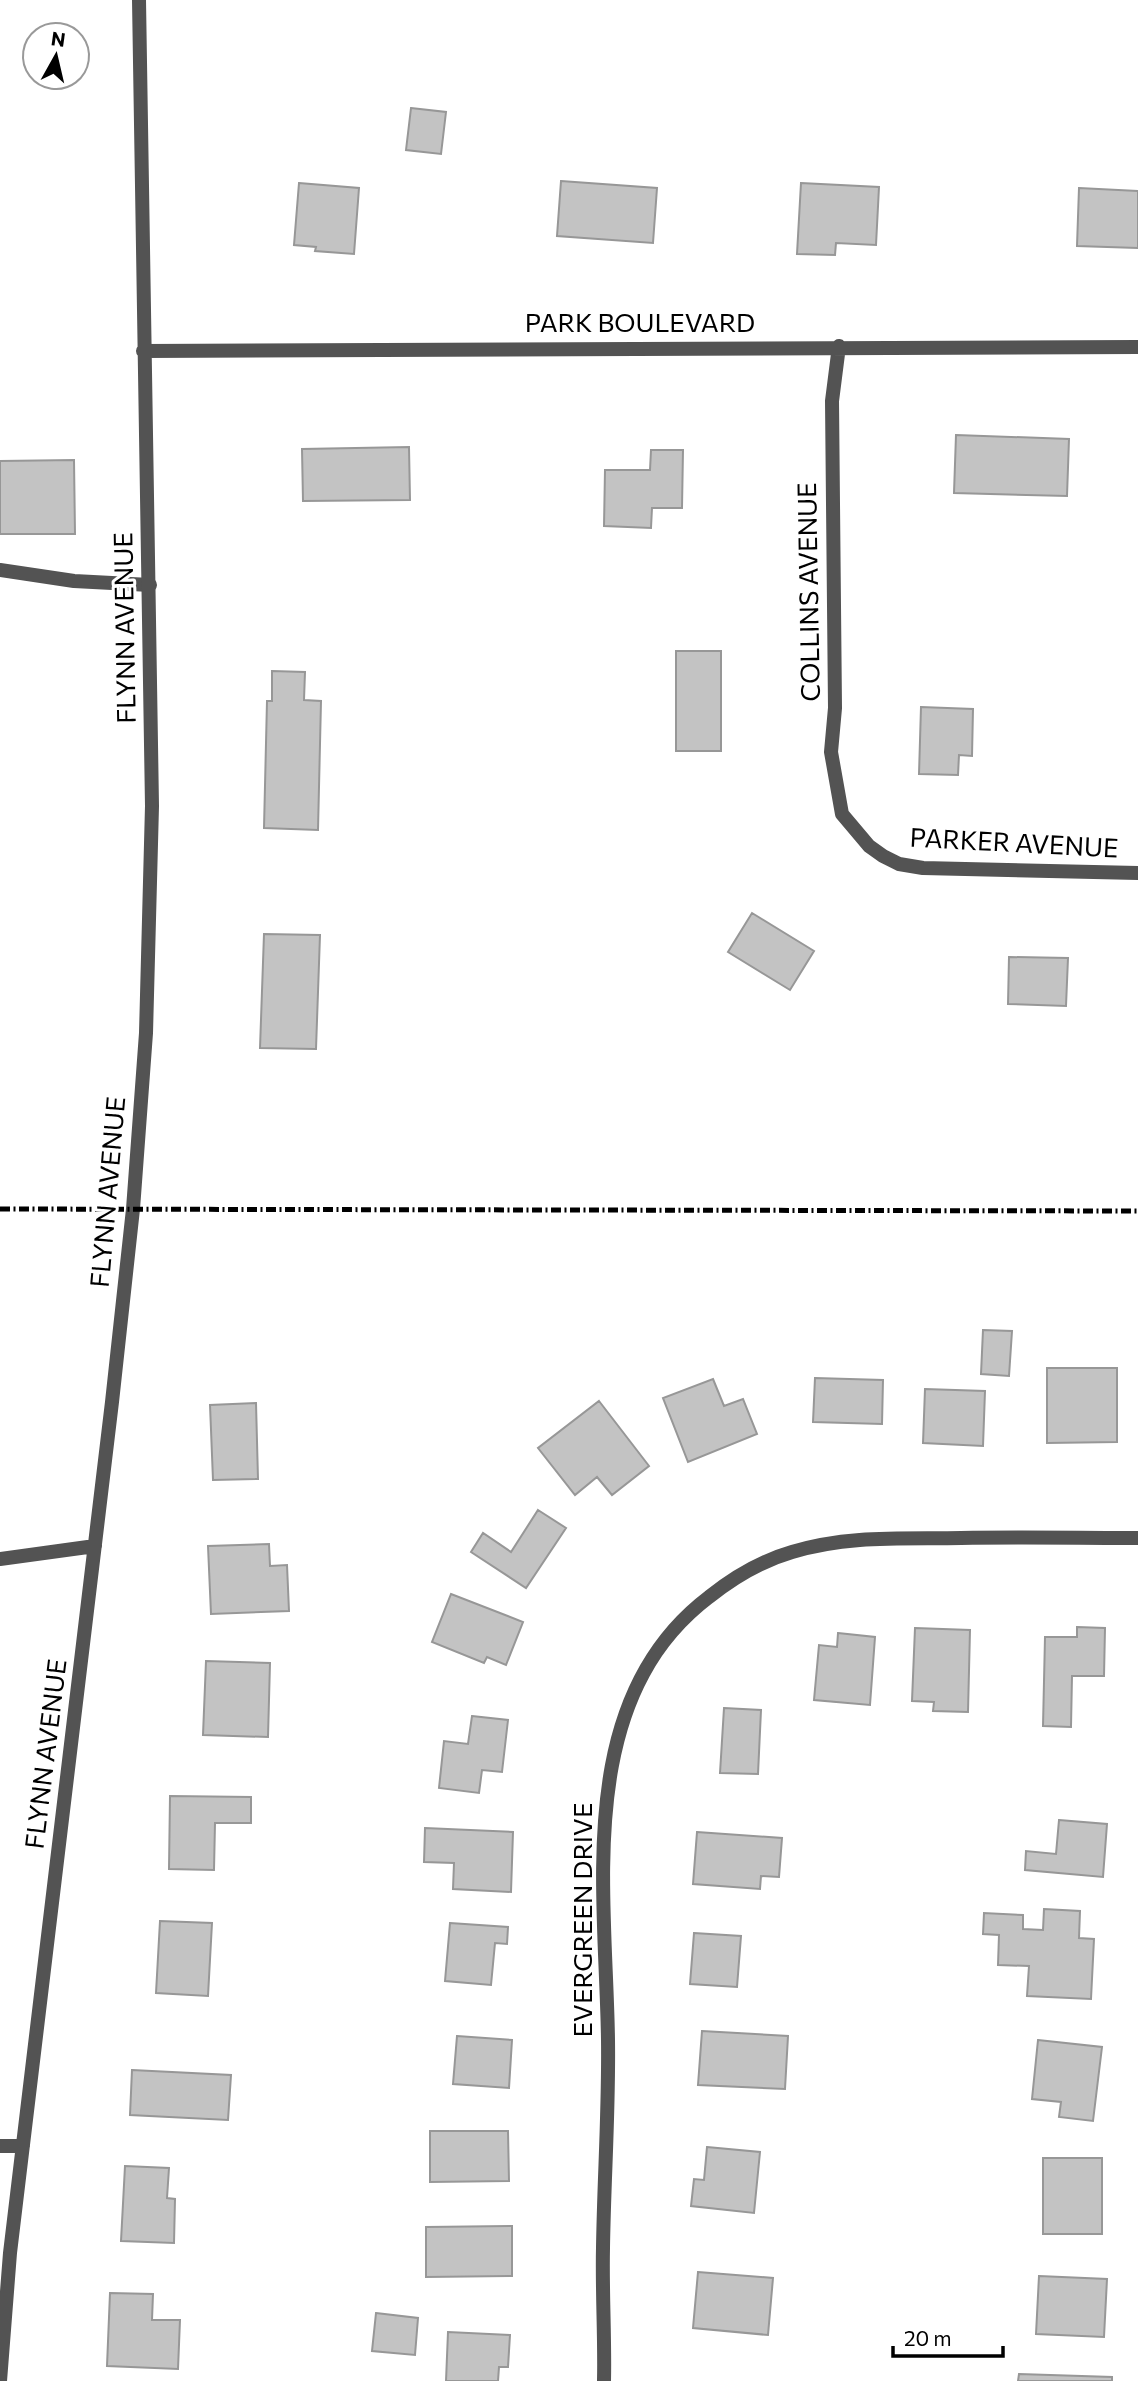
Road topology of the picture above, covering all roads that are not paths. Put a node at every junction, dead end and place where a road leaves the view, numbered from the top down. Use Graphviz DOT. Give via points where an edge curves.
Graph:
graph roads {
  1 [pos="139,0"];
  2 [pos="839,346"];
  3 [pos="1138,347"];
  4 [pos="143,351"];
  5 [pos="0,570"];
  6 [pos="150,585"];
  7 [pos="858,830"];
  8 [pos="1138,873"];
  9 [pos="1138,1538"];
  10 [pos="95,1546"];
  11 [pos="0,1559"];
  12 [pos="0,2146"];
  13 [pos="23,2146"];
  14 [pos="0,2381"];
  15 [pos="604,2381"];
  1 -- 4 [label="street, FLYNN AVENUE"];
  2 -- 3 [label="street, PARK BOULEVARD"];
  2 -- 4 [label="street, PARK BOULEVARD"];
  2 -- 7 [label="street, COLLINS AVENUE" via="832,401 835,708 831,752 842,814"];
  4 -- 6 [label="street, FLYNN AVENUE"];
  5 -- 6 [label="street" via="74,581"];
  6 -- 10 [label="street, FLYNN AVENUE" via="151,868 146,1033 133,1209"];
  7 -- 8 [label="street, PARKER AVENUE" via="869,846 899,864"];
  9 -- 15 [label="street, EVERGREEN DRIVE" via="875,1537 832,1542 753,1567 687,1613 660,1645 625,1713 607,1797"];
  10 -- 11 [label="street"];
  10 -- 13 [label="street, FLYNN AVENUE"];
  12 -- 13 [label="street"];
  13 -- 14 [label="street, FLYNN AVENUE"];
}
